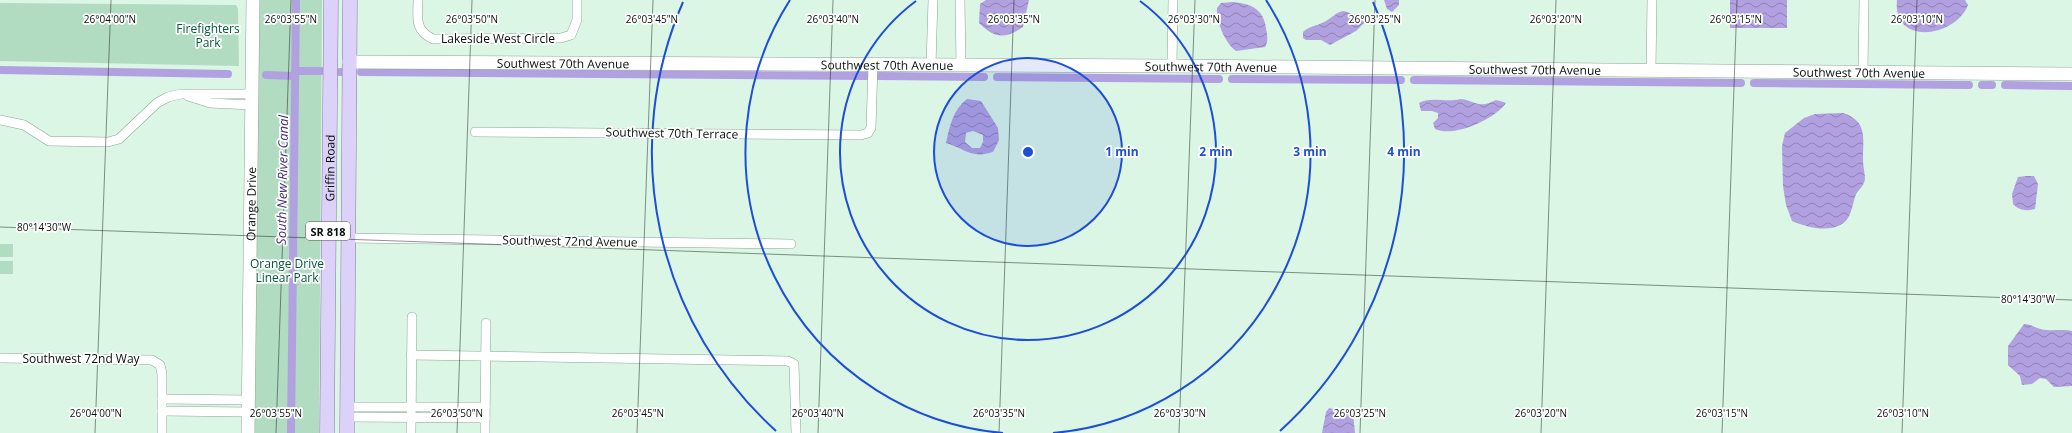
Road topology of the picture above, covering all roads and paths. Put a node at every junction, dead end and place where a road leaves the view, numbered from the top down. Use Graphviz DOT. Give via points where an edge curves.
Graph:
graph roads {
  1 [pos="253,0"];
  2 [pos="331,0"];
  3 [pos="350,0"];
  4 [pos="418,0"];
  5 [pos="577,0"];
  6 [pos="933,0"];
  7 [pos="960,0"];
  8 [pos="1173,0"];
  9 [pos="1652,0"];
  10 [pos="1864,0"];
  11 [pos="330,28"];
  12 [pos="349,62"];
  13 [pos="873,64"];
  14 [pos="931,65"];
  15 [pos="961,65"];
  16 [pos="1172,66"];
  17 [pos="1651,71"];
  18 [pos="330,73"];
  19 [pos="1864,73"];
  20 [pos="2072,74"];
  21 [pos="349,92"];
  22 [pos="252,99"];
  23 [pos="0,120"];
  24 [pos="475,132"];
  25 [pos="348,238"];
  26 [pos="791,244"];
  27 [pos="412,317"];
  28 [pos="486,323"];
  29 [pos="411,355"];
  30 [pos="486,356"];
  31 [pos="0,358"];
  32 [pos="162,399"];
  33 [pos="248,406"];
  34 [pos="411,406"];
  35 [pos="485,407"];
  36 [pos="162,411"];
  37 [pos="347,412"];
  38 [pos="411,418"];
  39 [pos="485,418"];
  40 [pos="162,433"];
  41 [pos="248,433"];
  42 [pos="327,433"];
  43 [pos="347,433"];
  44 [pos="411,433"];
  45 [pos="485,433"];
  46 [pos="796,433"];
  1 -- 22 [label="street, Orange Drive"];
  2 -- 11 [label="main road, Griffin Road / SR 818"];
  3 -- 12 [label="main road, Griffin Road / SR 818"];
  4 -- 5 [label="street, Lakeside West Circle" via="418,26 424,35 433,39 561,38 571,35 577,20"];
  6 -- 14 [label="street"];
  7 -- 15 [label="street"];
  8 -- 16 [label="street"];
  9 -- 17 [label="street"];
  10 -- 19 [label="street"];
  11 -- 12 [label="main road" via="340,54"];
  11 -- 18 [label="main road, Griffin Road / SR 818"];
  12 -- 13 [label="street, Southwest 70th Avenue"];
  12 -- 21 [label="main road, Griffin Road / SR 818"];
  13 -- 14 [label="street, Southwest 70th Avenue"];
  13 -- 24 [label="street, Southwest 70th Terrace" via="871,128 868,134"];
  14 -- 15 [label="street, Southwest 70th Avenue"];
  15 -- 16 [label="street, Southwest 70th Avenue"];
  16 -- 17 [label="street, Southwest 70th Avenue"];
  17 -- 19 [label="street, Southwest 70th Avenue"];
  18 -- 21 [label="main road" via="340,76"];
  18 -- 42 [label="main road, Griffin Road / SR 818"];
  19 -- 20 [label="street, Southwest 70th Avenue"];
  21 -- 25 [label="main road, Griffin Road / SR 818"];
  22 -- 23 [label="street" via="210,103 181,94 162,100 119,139 108,142 49,141 24,125"];
  22 -- 33 [label="street, Orange Drive"];
  25 -- 26 [label="street, Southwest 72nd Avenue"];
  25 -- 37 [label="main road, Griffin Road / SR 818"];
  27 -- 29 [label="street"];
  28 -- 30 [label="street"];
  29 -- 30 [label="street"];
  29 -- 34 [label="street"];
  30 -- 35 [label="street"];
  30 -- 46 [label="street" via="788,361 794,364"];
  31 -- 32 [label="street, Southwest 72nd Way" via="146,358 160,365"];
  32 -- 33 [label="street"];
  32 -- 36 [label="street"];
  33 -- 36 [label="street"];
  33 -- 41 [label="street, Orange Drive"];
  34 -- 35 [label="street"];
  34 -- 37 [label="street"];
  34 -- 38 [label="street"];
  35 -- 39 [label="street"];
  36 -- 40 [label="street"];
  37 -- 38 [label="street"];
  37 -- 43 [label="main road, Griffin Road / SR 818"];
  38 -- 39 [label="street"];
  38 -- 44 [label="street"];
  39 -- 45 [label="street"];
}
